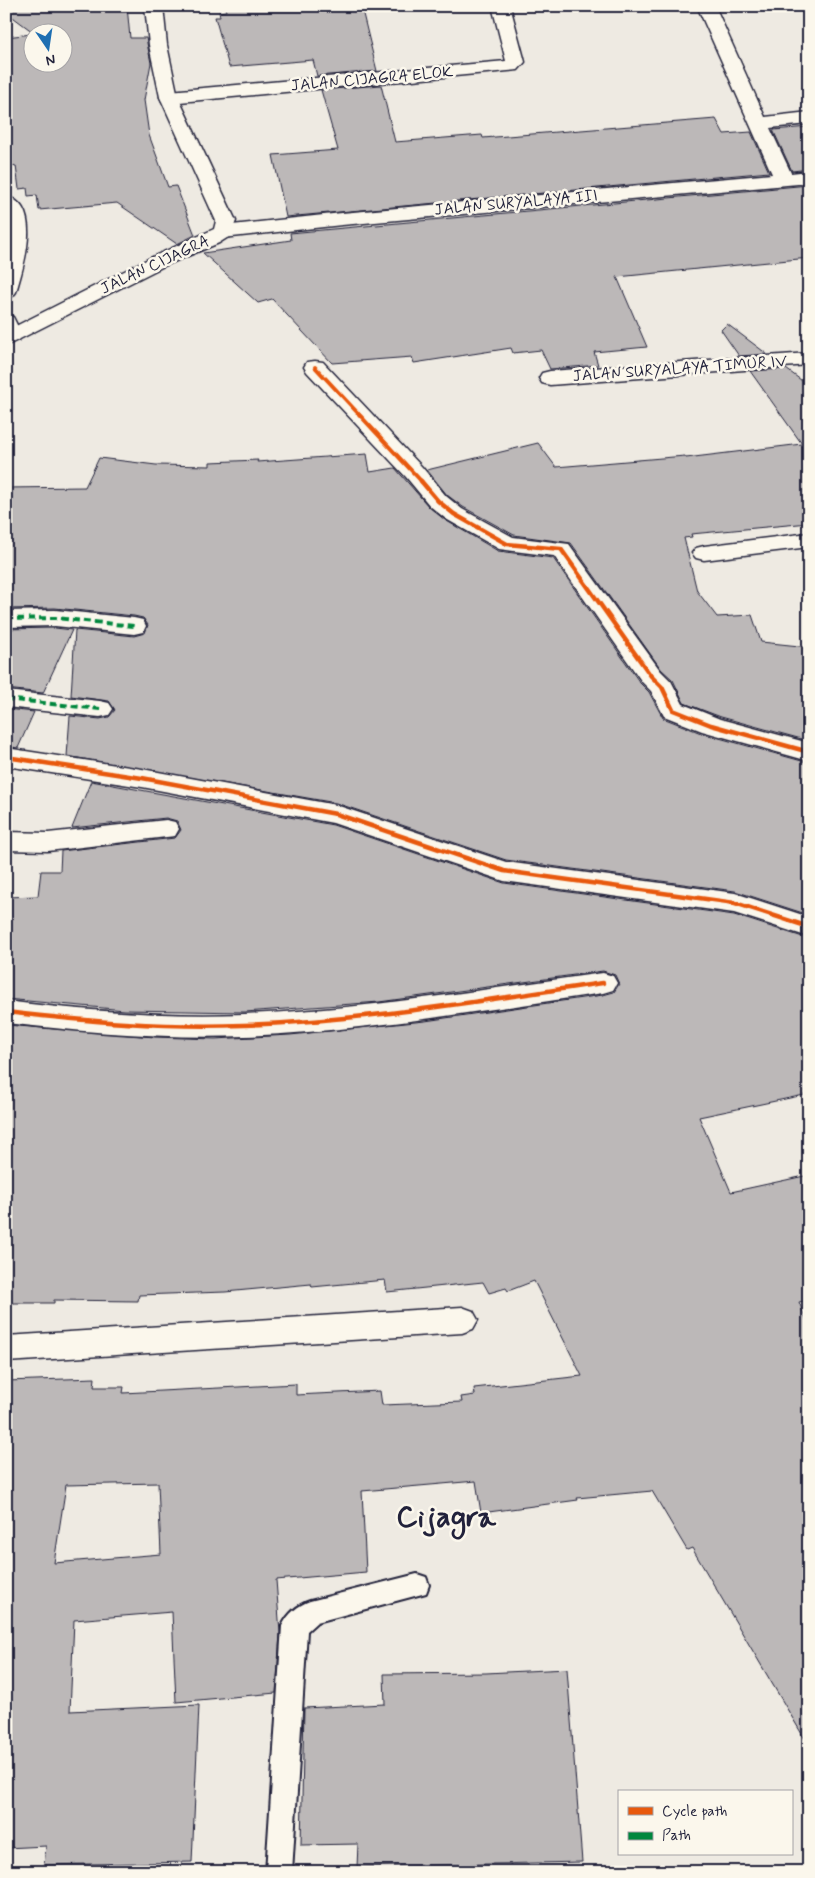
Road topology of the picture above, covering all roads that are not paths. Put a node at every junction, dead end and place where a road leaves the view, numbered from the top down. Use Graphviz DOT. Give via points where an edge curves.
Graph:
graph roads {
  1 [pos="154,6"];
  2 [pos="501,6"];
  3 [pos="706,6"];
  4 [pos="169,97"];
  5 [pos="809,118"];
  6 [pos="760,123"];
  7 [pos="809,177"];
  8 [pos="784,179"];
  9 [pos="6,202"];
  10 [pos="224,232"];
  11 [pos="6,292"];
  12 [pos="8,332"];
  13 [pos="809,359"];
  14 [pos="315,367"];
  15 [pos="550,378"];
  16 [pos="809,540"];
  17 [pos="704,554"];
  18 [pos="6,619"];
  19 [pos="134,626"];
  20 [pos="6,699"];
  21 [pos="100,709"];
  22 [pos="809,752"];
  23 [pos="6,757"];
  24 [pos="166,829"];
  25 [pos="6,841"];
  26 [pos="809,927"];
  27 [pos="603,983"];
  28 [pos="6,1012"];
  29 [pos="462,1320"];
  30 [pos="6,1349"];
  31 [pos="417,1584"];
  32 [pos="279,1872"];
  1 -- 4 [label="street, JALAN CIJAGRA"];
  2 -- 4 [label="street, JALAN CIJAGRA ELOK" via="516,62 510,66"];
  3 -- 6 [label="street"];
  4 -- 10 [label="street, JALAN CIJAGRA" via="226,221"];
  5 -- 6 [label="street"];
  6 -- 8 [label="street"];
  7 -- 8 [label="street, JALAN SURYALAYA III"];
  8 -- 10 [label="street, JALAN SURYALAYA III"];
  9 -- 11 [label="street" via="20,224"];
  10 -- 12 [label="street, JALAN CIJAGRA"];
  13 -- 15 [label="street, JALAN SURYALAYA TIMUR IV"];
  14 -- 22 [label="street" via="438,501 454,514 507,544 561,549 662,687 673,710"];
  16 -- 17 [label="street"];
  18 -- 19 [label="street" via="55,618"];
  20 -- 21 [label="street"];
  23 -- 26 [label="street" via="336,814 504,871 735,903"];
  24 -- 25 [label="street" via="48,842"];
  27 -- 28 [label="street" via="432,1007 278,1023 141,1023"];
  29 -- 30 [label="street"];
  31 -- 32 [label="lane" via="310,1612 295,1626"];
}
